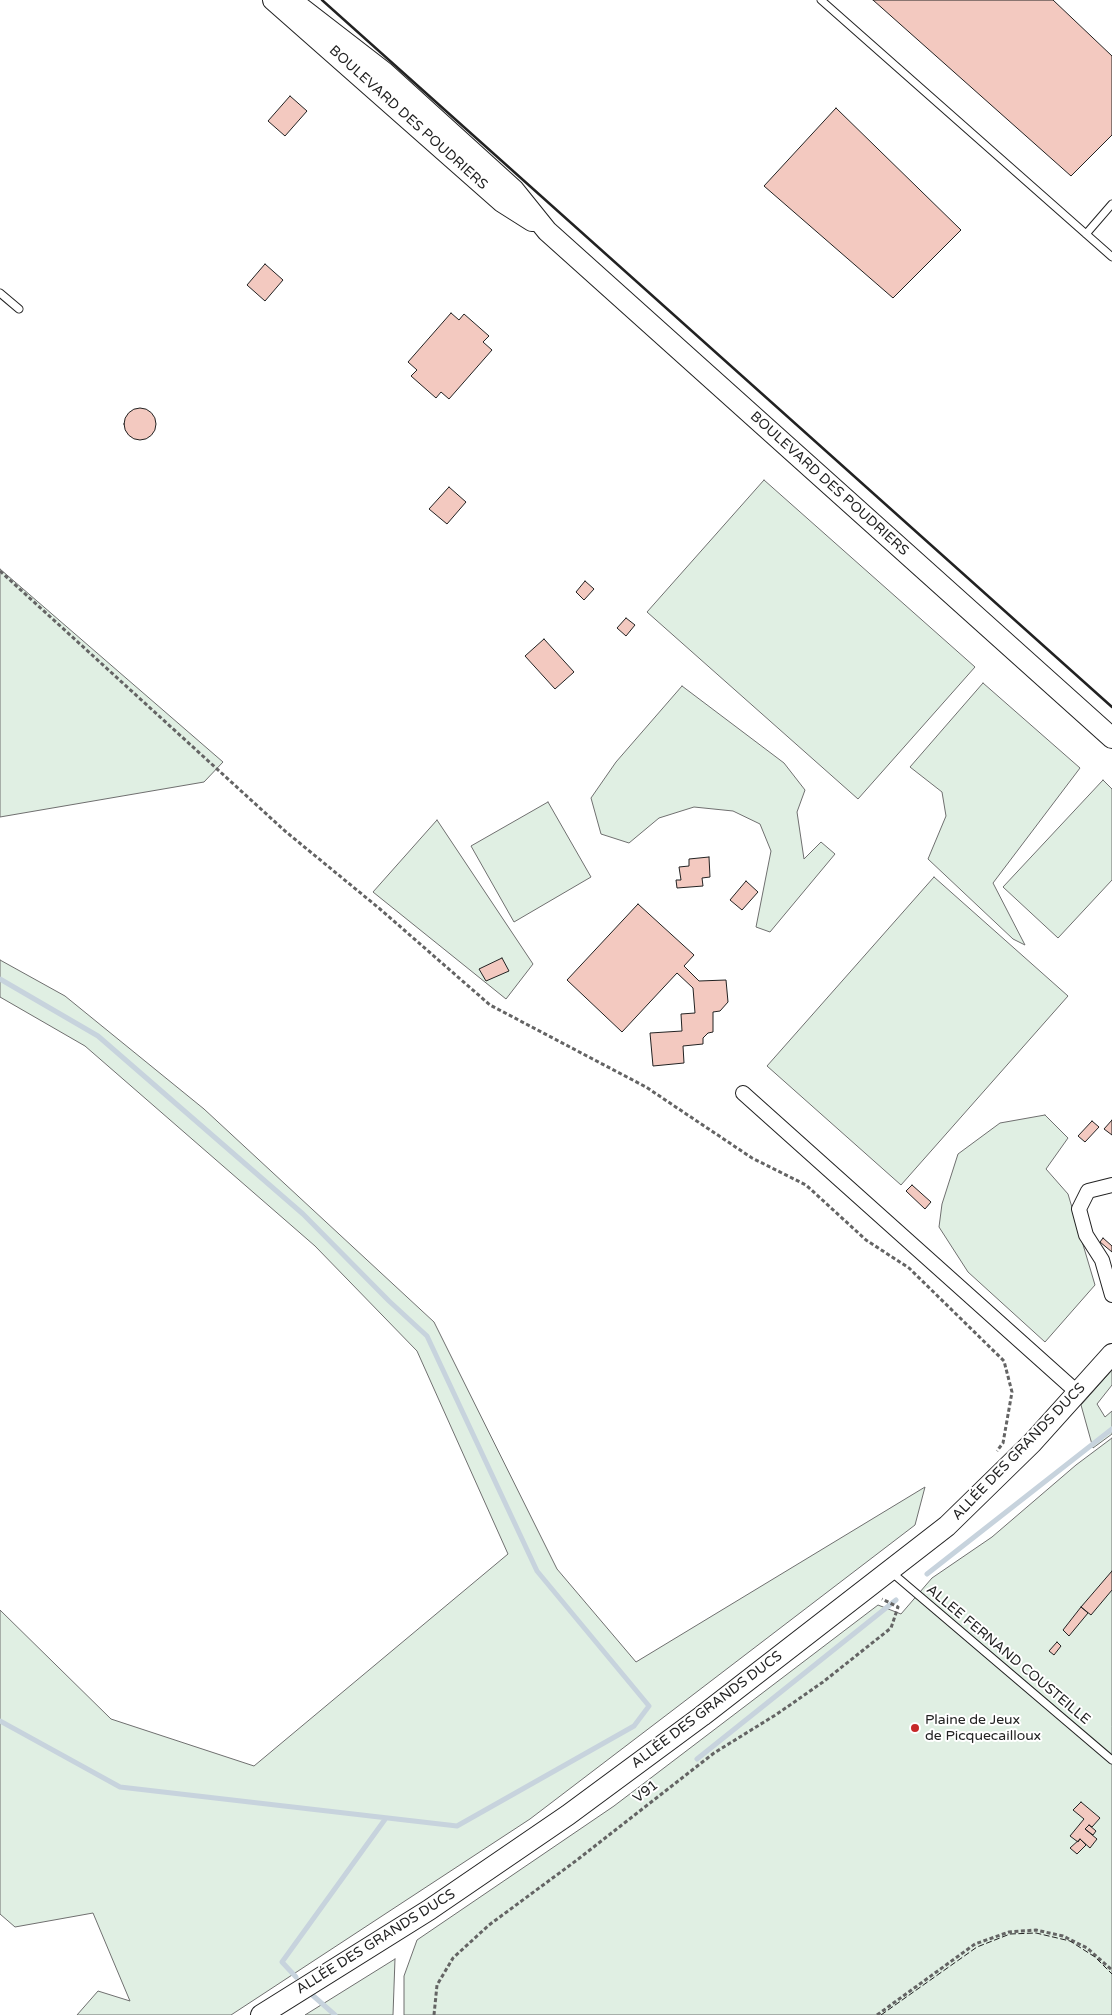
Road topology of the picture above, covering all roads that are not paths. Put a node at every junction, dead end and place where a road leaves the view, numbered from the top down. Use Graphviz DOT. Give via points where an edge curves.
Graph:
graph roads {
  1 [pos="273,0"];
  2 [pos="291,0"];
  3 [pos="821,0"];
  4 [pos="1112,204"];
  5 [pos="547,231"];
  6 [pos="1086,234"];
  7 [pos="1112,257"];
  8 [pos="0,293"];
  9 [pos="19,309"];
  10 [pos="1112,738"];
  11 [pos="743,1093"];
  12 [pos="1112,1185"];
  13 [pos="1112,1295"];
  14 [pos="1112,1354"];
  15 [pos="1078,1393"];
  16 [pos="888,1569"];
  17 [pos="1112,1760"];
  18 [pos="261,2015"];
  1 -- 5 [label="main road, BOULEVARD DES POUDRIERS" via="502,202"];
  2 -- 5 [label="main road, BOULEVARD DES POUDRIERS" via="384,72 514,190"];
  3 -- 6 [label="lane"];
  4 -- 6 [label="lane"];
  5 -- 10 [label="main road, BOULEVARD DES POUDRIERS"];
  6 -- 7 [label="lane"];
  8 -- 9 [label="lane"];
  11 -- 15 [label="street"];
  12 -- 13 [label="street" via="1088,1191 1079,1209 1086,1235 1102,1260"];
  14 -- 15 [label="main road, ALLÉE DES GRANDS DUCS"];
  15 -- 16 [label="main road, ALLÉE DES GRANDS DUCS" via="946,1526"];
  16 -- 17 [label="lane, ALLEE FERNAND COUSTEILLE"];
  16 -- 18 [label="main road, ALLÉE DES GRANDS DUCS" via="875,1591 568,1815 429,1910"];
}
